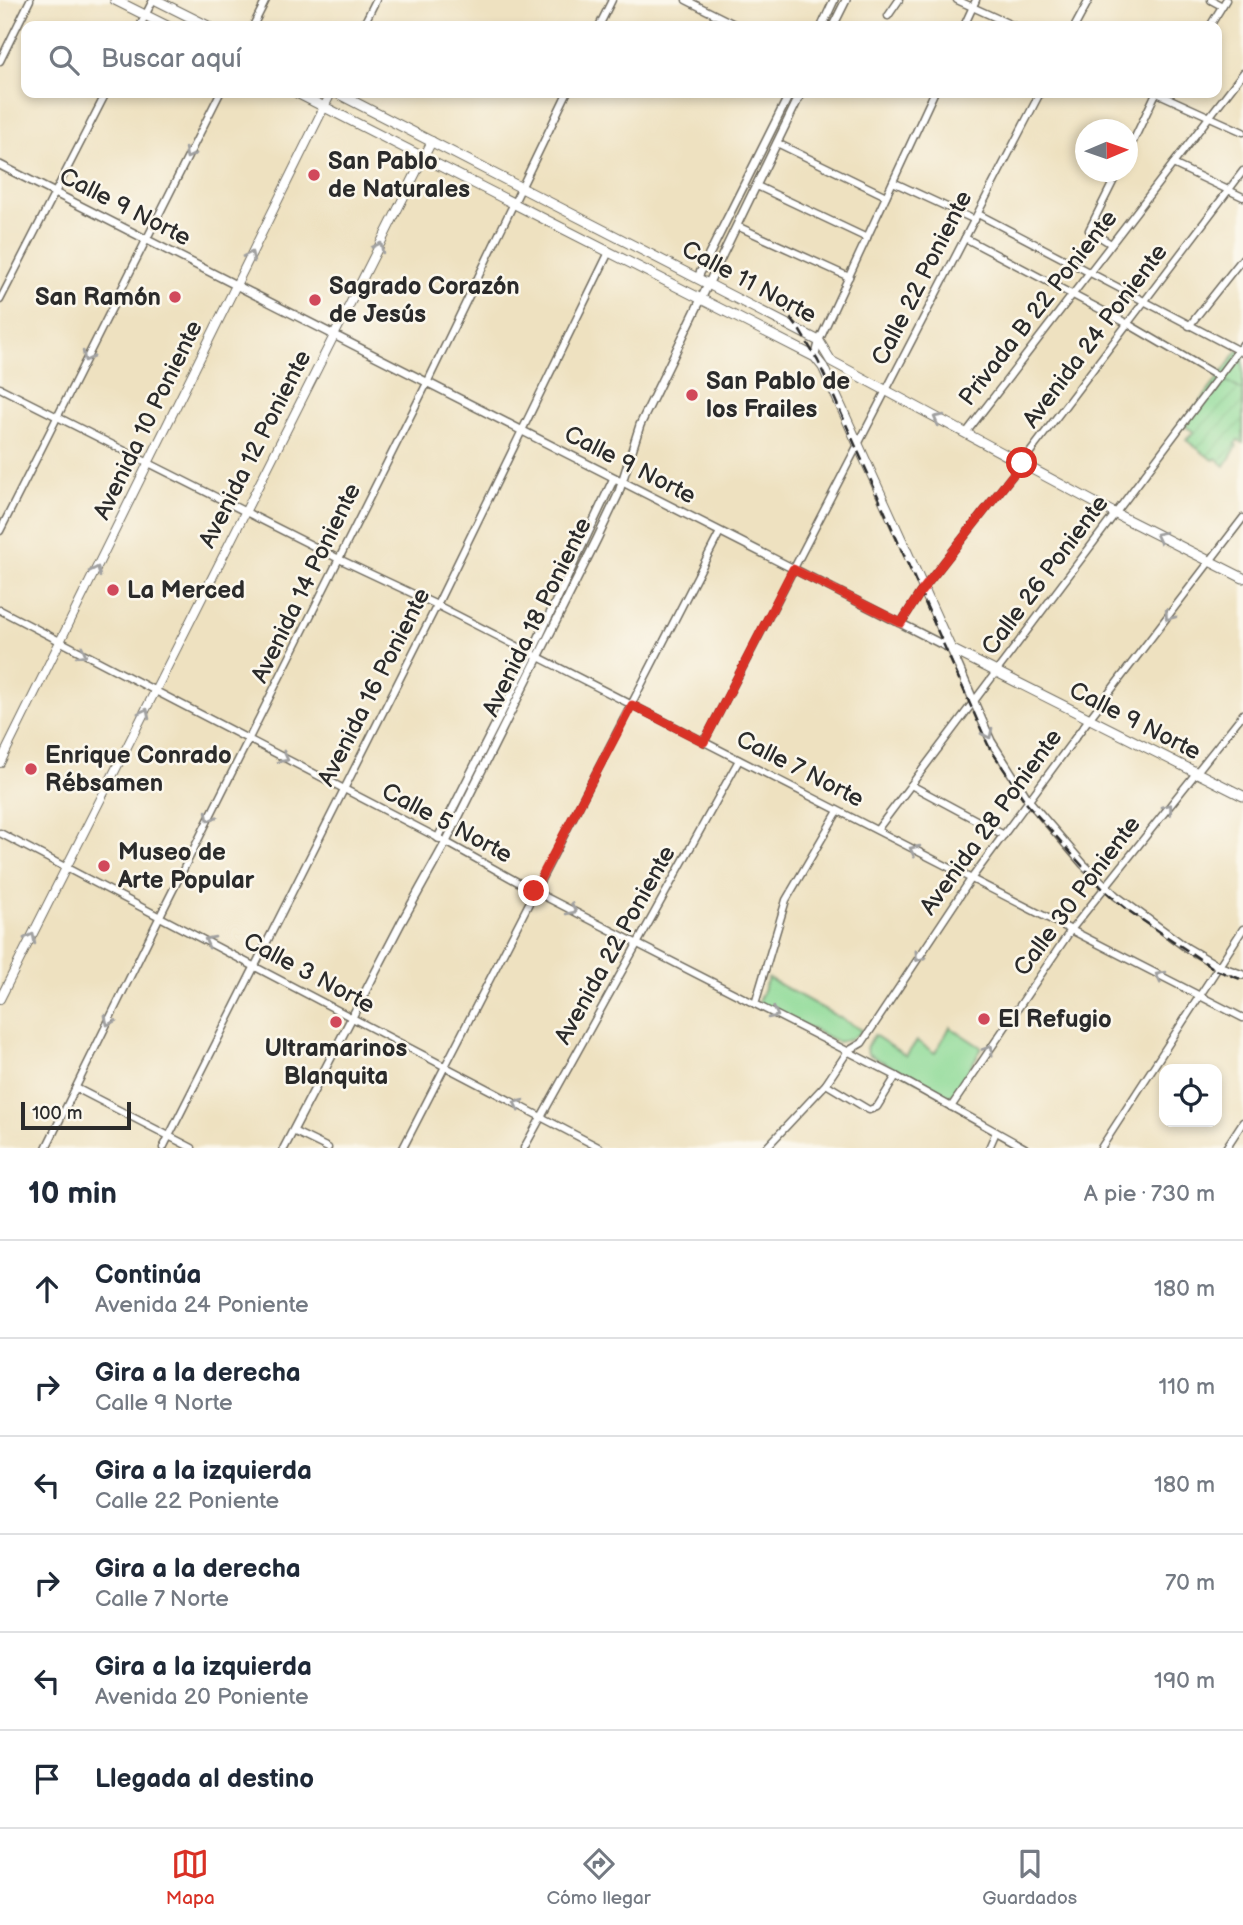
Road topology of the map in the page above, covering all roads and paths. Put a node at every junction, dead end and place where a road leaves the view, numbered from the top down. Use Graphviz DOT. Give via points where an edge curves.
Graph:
graph roads {
  1 [pos="30,0"];
  2 [pos="116,0"];
  3 [pos="155,0"];
  4 [pos="266,0"];
  5 [pos="376,0"];
  6 [pos="612,0"];
  7 [pos="686,0"];
  8 [pos="834,0"];
  9 [pos="846,0"];
  10 [pos="899,0"];
  11 [pos="957,0"];
  12 [pos="1089,0"];
  13 [pos="1211,0"];
  14 [pos="1224,3"];
  15 [pos="975,4"];
  16 [pos="145,15"];
  17 [pos="888,16"];
  18 [pos="142,21"];
  19 [pos="157,21"];
  20 [pos="198,21"];
  21 [pos="256,21"];
  22 [pos="366,21"];
  23 [pos="602,21"];
  24 [pos="728,21"];
  25 [pos="824,21"];
  26 [pos="836,21"];
  27 [pos="966,21"];
  28 [pos="1005,21"];
  29 [pos="1078,21"];
  30 [pos="1213,21"];
  31 [pos="0,61"];
  32 [pos="1243,74"];
  33 [pos="103,98"];
  34 [pos="217,98"];
  35 [pos="307,98"];
  36 [pos="328,98"];
  37 [pos="347,98"];
  38 [pos="564,98"];
  39 [pos="788,98"];
  40 [pos="799,98"];
  41 [pos="932,98"];
  42 [pos="1037,98"];
  43 [pos="1155,98"];
  44 [pos="1175,98"];
  45 [pos="324,107"];
  46 [pos="1210,116"];
  47 [pos="1138,132"];
  48 [pos="1243,132"];
  49 [pos="432,141"];
  50 [pos="777,143"];
  51 [pos="424,158"];
  52 [pos="1173,164"];
  53 [pos="0,165"];
  54 [pos="1243,171"];
  55 [pos="893,182"];
  56 [pos="1113,182"];
  57 [pos="757,186"];
  58 [pos="520,187"];
  59 [pos="1229,190"];
  60 [pos="55,193"];
  61 [pos="886,196"];
  62 [pos="1243,197"];
  63 [pos="513,203"];
  64 [pos="976,217"];
  65 [pos="737,226"];
  66 [pos="867,238"];
  67 [pos="965,238"];
  68 [pos="146,240"];
  69 [pos="1111,244"];
  70 [pos="609,252"];
  71 [pos="1243,258"];
  72 [pos="1089,272"];
  73 [pos="698,277"];
  74 [pos="849,277"];
  75 [pos="710,284"];
  76 [pos="236,285"];
  77 [pos="1073,295"];
  78 [pos="0,300"];
  79 [pos="702,300"];
  80 [pos="1144,302"];
  81 [pos="1128,324"];
  82 [pos="1189,326"];
  83 [pos="334,336"];
  84 [pos="819,341"];
  85 [pos="1241,349"];
  86 [pos="815,357"];
  87 [pos="1219,377"];
  88 [pos="427,383"];
  89 [pos="0,388"];
  90 [pos="885,391"];
  91 [pos="57,417"];
  92 [pos="522,432"];
  93 [pos="965,433"];
  94 [pos="858,444"];
  95 [pos="148,463"];
  96 [pos="1022,463"];
  97 [pos="618,480"];
  98 [pos="599,509"];
  99 [pos="245,512"];
  100 [pos="609,514"];
  101 [pos="1116,514"];
  102 [pos="1243,518"];
  103 [pos="0,531"];
  104 [pos="720,532"];
  105 [pos="587,534"];
  106 [pos="597,539"];
  107 [pos="339,559"];
  108 [pos="575,561"];
  109 [pos="1210,562"];
  110 [pos="584,565"];
  111 [pos="793,569"];
  112 [pos="1243,578"];
  113 [pos="924,588"];
  114 [pos="558,596"];
  115 [pos="567,600"];
  116 [pos="437,605"];
  117 [pos="0,610"];
  118 [pos="901,623"];
  119 [pos="61,642"];
  120 [pos="951,649"];
  121 [pos="535,656"];
  122 [pos="996,671"];
  123 [pos="156,691"];
  124 [pos="973,702"];
  125 [pos="632,705"];
  126 [pos="1243,714"];
  127 [pos="1089,719"];
  128 [pos="249,740"];
  129 [pos="704,742"];
  130 [pos="739,760"];
  131 [pos="0,763"];
  132 [pos="1196,773"];
  133 [pos="911,785"];
  134 [pos="345,790"];
  135 [pos="1243,796"];
  136 [pos="1029,801"];
  137 [pos="838,811"];
  138 [pos="877,830"];
  139 [pos="0,833"];
  140 [pos="1004,835"];
  141 [pos="442,840"];
  142 [pos="67,867"];
  143 [pos="971,879"];
  144 [pos="1105,887"];
  145 [pos="534,891"];
  146 [pos="160,916"];
  147 [pos="1243,929"];
  148 [pos="1071,930"];
  149 [pos="639,943"];
  150 [pos="254,965"];
  151 [pos="1219,966"];
  152 [pos="1243,975"];
  153 [pos="1200,996"];
  154 [pos="0,999"];
  155 [pos="755,1004"];
  156 [pos="352,1017"];
  157 [pos="1243,1018"];
  158 [pos="848,1051"];
  159 [pos="445,1068"];
  160 [pos="896,1076"];
  161 [pos="826,1084"];
  162 [pos="76,1088"];
  163 [pos="951,1107"];
  164 [pos="541,1116"];
  165 [pos="1243,1122"];
  166 [pos="293,1131"];
  167 [pos="996,1132"];
  168 [pos="169,1137"];
  169 [pos="46,1148"];
  170 [pos="163,1148"];
  171 [pos="192,1148"];
  172 [pos="285,1148"];
  173 [pos="328,1148"];
  174 [pos="403,1148"];
  175 [pos="524,1148"];
  176 [pos="600,1148"];
  177 [pos="766,1148"];
  178 [pos="989,1148"];
  179 [pos="1025,1148"];
  180 [pos="1101,1148"];
  181 [pos="1226,1148"];
  1 -- 31 [label="street"];
  2 -- 16 [label="main road"];
  3 -- 16 [label="street"];
  3 -- 20 [label="main road"];
  4 -- 21 [label="street"];
  5 -- 22 [label="street"];
  6 -- 23 [label="street"];
  7 -- 24 [label="street"];
  8 -- 25 [label="street"];
  9 -- 26 [label="street"];
  10 -- 17 [label="street"];
  11 -- 15 [label="street"];
  12 -- 29 [label="street"];
  13 -- 14 [label="street"];
  14 -- 30 [label="street"];
  15 -- 27 [label="street"];
  15 -- 28 [label="street"];
  16 -- 18 [label="street"];
  16 -- 19 [label="main road"];
  32 -- 46 [label="street, Privada B 22 Poniente"];
  33 -- 60 [label="street"];
  34 -- 68 [label="street, one-way"];
  35 -- 45 [label="main road, Calle 11 Norte"];
  36 -- 45 [label="main road, Avenida 10 Poniente"];
  37 -- 49 [label="main road, Calle 11 Norte"];
  38 -- 58 [label="street, Avenida 14 Poniente"];
  39 -- 73 [label="street"];
  40 -- 50 [label="street, Avenida 18 Poniente"];
  41 -- 55 [label="street"];
  42 -- 64 [label="street, Calle 22 Poniente"];
  43 -- 47 [label="street"];
  44 -- 46 [label="street"];
  45 -- 51 [label="main road, Calle 11 Norte"];
  76 -- 45 [label="main road, Avenida 10 Poniente, one-way"];
  46 -- 48 [label="street"];
  46 -- 52 [label="street, Privada B 22 Poniente"];
  49 -- 51 [label="main road, Avenida 12 Poniente"];
  49 -- 58 [label="main road, Calle 11 Norte"];
  50 -- 57 [label="street, Avenida 18 Poniente"];
  50 -- 61 [label="street"];
  51 -- 63 [label="main road, Calle 11 Norte"];
  83 -- 51 [label="main road, Avenida 12 Poniente, one-way"];
  52 -- 59 [label="street"];
  52 -- 69 [label="street, Privada B 22 Poniente"];
  53 -- 60 [label="street, Calle 9 Norte"];
  54 -- 59 [label="street, Avenida 24 Poniente"];
  55 -- 61 [label="street"];
  55 -- 64 [label="street"];
  56 -- 69 [label="street" via="1089,230"];
  57 -- 65 [label="street, Avenida 18 Poniente"];
  57 -- 66 [label="street"];
  58 -- 63 [label="street, Avenida 14 Poniente"];
  58 -- 73 [label="main road, Calle 11 Norte"];
  59 -- 62 [label="street"];
  59 -- 80 [label="street, Avenida 24 Poniente"];
  60 -- 68 [label="street, Calle 9 Norte"];
  60 -- 78 [label="street"];
  61 -- 66 [label="street"];
  63 -- 70 [label="main road, Calle 11 Norte"];
  63 -- 88 [label="street, Avenida 14 Poniente"];
  64 -- 67 [label="street, Calle 22 Poniente"];
  64 -- 72 [label="street"];
  65 -- 74 [label="street"];
  65 -- 75 [label="street, Avenida 18 Poniente"];
  66 -- 74 [label="street"];
  67 -- 77 [label="street"];
  67 -- 90 [label="street, Calle 22 Poniente"];
  68 -- 76 [label="street, Calle 9 Norte"];
  68 -- 91 [label="street, one-way"];
  69 -- 72 [label="street, Privada B 22 Poniente"];
  70 -- 79 [label="main road, Calle 11 Norte"];
  70 -- 92 [label="street, Avenida 16 Poniente"];
  71 -- 82 [label="street"];
  72 -- 77 [label="street, Privada B 22 Poniente"];
  72 -- 80 [label="street"];
  73 -- 75 [label="main road, Calle 11 Norte"];
  74 -- 84 [label="street"];
  75 -- 79 [label="street, Avenida 18 Poniente"];
  75 -- 84 [label="main road, Calle 11 Norte"];
  76 -- 83 [label="street, Calle 9 Norte"];
  76 -- 95 [label="main road, Avenida 10 Poniente"];
  77 -- 81 [label="street"];
  77 -- 93 [label="street, Privada B 22 Poniente"];
  79 -- 86 [label="main road, Calle 11 Norte"];
  79 -- 97 [label="street, Avenida 18 Poniente"];
  80 -- 81 [label="street, Avenida 24 Poniente"];
  80 -- 82 [label="street"];
  81 -- 87 [label="street"];
  81 -- 96 [label="street, Avenida 24 Poniente"];
  82 -- 85 [label="street"];
  83 -- 88 [label="street, Calle 9 Norte"];
  83 -- 99 [label="main road, Avenida 12 Poniente"];
  84 -- 86 [label="street"];
  84 -- 90 [label="main road, Calle 11 Norte" via="831,361"];
  85 -- 87 [label="street, Calle 26 Poniente"];
  86 -- 94 [label="main road"];
  87 -- 101 [label="street, Calle 26 Poniente"];
  88 -- 92 [label="street, Calle 9 Norte"];
  88 -- 107 [label="street, Avenida 14 Poniente"];
  89 -- 91 [label="street, Calle 7 Norte"];
  93 -- 90 [label="main road, Calle 11 Norte, one-way"];
  90 -- 94 [label="street, Calle 22 Poniente"];
  91 -- 95 [label="street, Calle 7 Norte"];
  91 -- 103 [label="street"];
  92 -- 97 [label="street, Calle 9 Norte"];
  92 -- 116 [label="street, Avenida 16 Poniente"];
  93 -- 96 [label="main road, Calle 11 Norte"];
  94 -- 111 [label="street, Calle 22 Poniente"];
  94 -- 113 [label="main road"];
  95 -- 99 [label="street, Calle 7 Norte"];
  119 -- 95 [label="main road, Avenida 10 Poniente, one-way"];
  96 -- 101 [label="main road, Calle 11 Norte"];
  96 -- 113 [label="street, Avenida 24 Poniente"];
  97 -- 98 [label="street, Avenida 18 Poniente"];
  97 -- 100 [label="street, Avenida 18 Poniente"];
  97 -- 104 [label="street, Calle 9 Norte"];
  98 -- 100 [label="street"];
  98 -- 105 [label="street, Avenida 18 Poniente"];
  99 -- 107 [label="street, Calle 7 Norte"];
  99 -- 123 [label="main road, Avenida 12 Poniente"];
  100 -- 106 [label="street, Avenida 18 Poniente"];
  109 -- 101 [label="main road, Calle 11 Norte, one-way"];
  101 -- 122 [label="street, Calle 26 Poniente"];
  102 -- 109 [label="street, Avenida 28 Poniente"];
  104 -- 111 [label="street, Calle 9 Norte"];
  104 -- 125 [label="street"];
  105 -- 106 [label="street"];
  105 -- 108 [label="street, Avenida 18 Poniente"];
  106 -- 110 [label="street, Avenida 18 Poniente"];
  107 -- 116 [label="street, Calle 7 Norte"];
  107 -- 128 [label="street, Avenida 14 Poniente"];
  108 -- 110 [label="street"];
  108 -- 114 [label="street, Avenida 18 Poniente"];
  109 -- 112 [label="main road, Calle 11 Norte"];
  109 -- 127 [label="street, Avenida 28 Poniente, one-way"];
  110 -- 115 [label="street, Avenida 18 Poniente"];
  111 -- 118 [label="street, Calle 9 Norte"];
  111 -- 129 [label="street, Calle 22 Poniente"];
  113 -- 118 [label="street, Avenida 24 Poniente"];
  113 -- 120 [label="main road"];
  114 -- 115 [label="street"];
  114 -- 121 [label="street, Avenida 18 Poniente"];
  115 -- 121 [label="street, Avenida 18 Poniente"];
  116 -- 121 [label="street, Calle 7 Norte"];
  116 -- 134 [label="street, Avenida 16 Poniente"];
  117 -- 119 [label="street, Calle 5 Norte"];
  118 -- 120 [label="street, Calle 9 Norte"];
  119 -- 123 [label="street, Calle 5 Norte, one-way"];
  119 -- 131 [label="main road, Avenida 10 Poniente"];
  120 -- 122 [label="main road, Calle 9 Norte"];
  120 -- 124 [label="street"];
  121 -- 125 [label="street, Calle 7 Norte"];
  121 -- 141 [label="street, Avenida 18 Poniente"];
  122 -- 124 [label="street, Calle 26 Poniente"];
  122 -- 127 [label="main road, Calle 9 Norte"];
  123 -- 128 [label="street, Calle 5 Norte"];
  142 -- 123 [label="main road, Avenida 12 Poniente, one-way"];
  124 -- 133 [label="street, Calle 26 Poniente"];
  124 -- 136 [label="street, one-way" via="991,741"];
  125 -- 129 [label="street, Calle 7 Norte"];
  125 -- 145 [label="street"];
  126 -- 132 [label="street, Calle 30 Poniente"];
  127 -- 132 [label="main road, Calle 9 Norte"];
  127 -- 136 [label="street, Avenida 28 Poniente"];
  128 -- 134 [label="street, Calle 5 Norte, one-way"];
  128 -- 146 [label="street, Avenida 14 Poniente, one-way"];
  129 -- 130 [label="street, Calle 7 Norte"];
  130 -- 137 [label="street, Calle 7 Norte"];
  130 -- 149 [label="street, Avenida 22 Poniente"];
  132 -- 135 [label="main road, Calle 9 Norte"];
  144 -- 132 [label="street, Calle 30 Poniente, one-way"];
  133 -- 138 [label="street, Calle 26 Poniente"];
  133 -- 140 [label="street"];
  134 -- 141 [label="street, Calle 5 Norte"];
  134 -- 150 [label="street, Avenida 16 Poniente"];
  136 -- 140 [label="street, Avenida 28 Poniente"];
  136 -- 144 [label="street"];
  137 -- 138 [label="street, Calle 7 Norte"];
  137 -- 155 [label="street" via="786,900"];
  143 -- 138 [label="street, Calle 7 Norte, one-way"];
  139 -- 142 [label="street, Calle 3 Norte"];
  140 -- 143 [label="street, Avenida 28 Poniente"];
  141 -- 145 [label="street, Calle 5 Norte"];
  141 -- 156 [label="street, Avenida 18 Poniente"];
  142 -- 146 [label="street, Calle 3 Norte"];
  154 -- 142 [label="main road, Avenida 12 Poniente, one-way"];
  143 -- 148 [label="street, Calle 7 Norte"];
  143 -- 158 [label="street, Avenida 28 Poniente, one-way" via="862,1043"];
  144 -- 148 [label="street, Calle 30 Poniente"];
  144 -- 151 [label="street"];
  145 -- 149 [label="street, Calle 5 Norte, one-way"];
  145 -- 159 [label="street"];
  150 -- 146 [label="street, Calle 3 Norte, one-way"];
  146 -- 162 [label="street, Avenida 14 Poniente, one-way"];
  147 -- 151 [label="street"];
  153 -- 148 [label="street, Calle 7 Norte, one-way"];
  163 -- 148 [label="street, Calle 30 Poniente, one-way"];
  149 -- 155 [label="street, Calle 5 Norte"];
  149 -- 164 [label="street, Avenida 22 Poniente"];
  150 -- 156 [label="street, Calle 3 Norte"];
  150 -- 168 [label="street, Avenida 16 Poniente"];
  151 -- 152 [label="street"];
  151 -- 153 [label="street"];
  153 -- 157 [label="street, Calle 7 Norte"];
  153 -- 180 [label="street"];
  155 -- 158 [label="street, Calle 5 Norte, one-way"];
  156 -- 159 [label="street, Calle 3 Norte"];
  156 -- 166 [label="street, Avenida 18 Poniente"];
  158 -- 160 [label="street, Calle 5 Norte"];
  158 -- 161 [label="street, Avenida 28 Poniente"];
  164 -- 159 [label="street, Calle 3 Norte, one-way"];
  159 -- 174 [label="street"];
  160 -- 161 [label="street" via="873,1110"];
  160 -- 163 [label="street, Calle 5 Norte"];
  161 -- 177 [label="street, Avenida 28 Poniente"];
  162 -- 168 [label="street"];
  162 -- 169 [label="street, Avenida 14 Poniente"];
  163 -- 167 [label="street, Calle 5 Norte"];
  164 -- 175 [label="street, Avenida 22 Poniente"];
  164 -- 176 [label="street, Calle 3 Norte"];
  165 -- 181 [label="street"];
  166 -- 172 [label="street, Avenida 18 Poniente"];
  166 -- 173 [label="street"];
  167 -- 178 [label="street"];
  167 -- 179 [label="street, Calle 5 Norte"];
  168 -- 170 [label="street, Avenida 16 Poniente"];
  168 -- 171 [label="street"];
}
